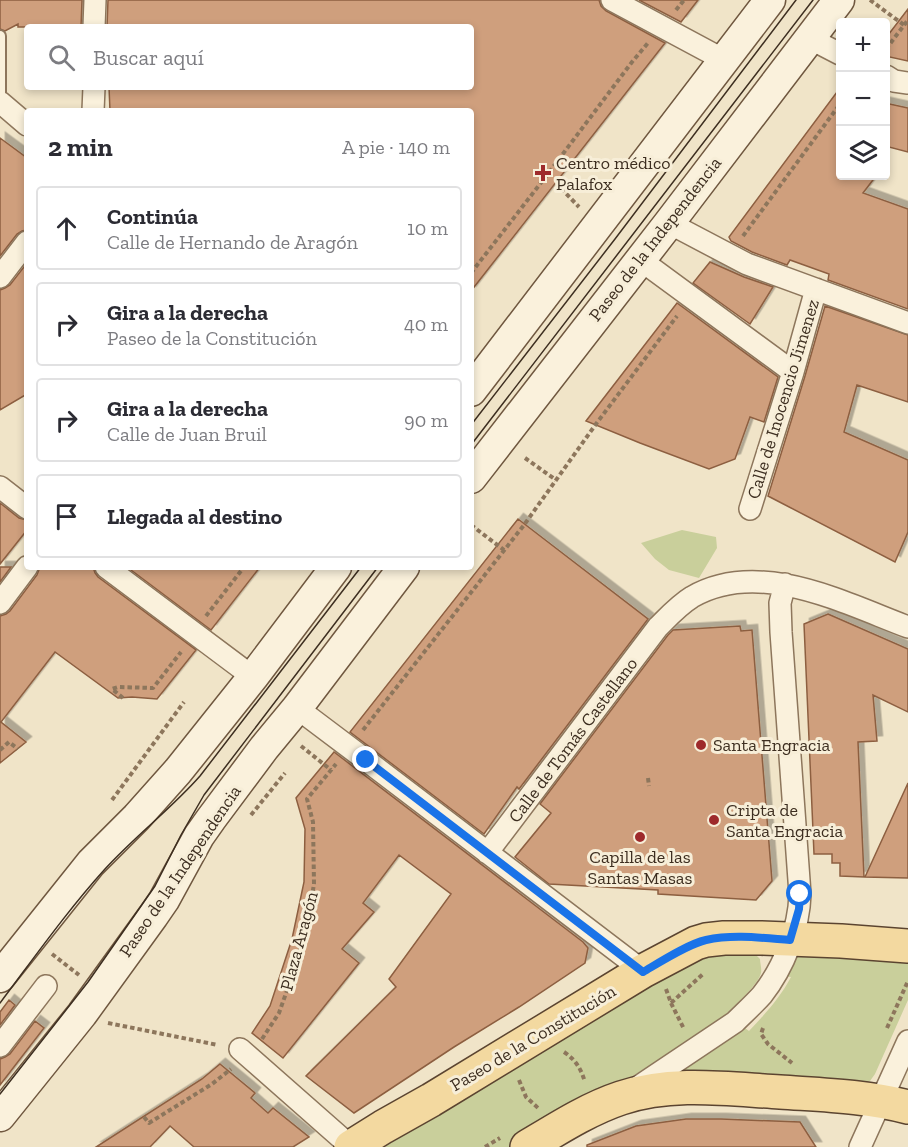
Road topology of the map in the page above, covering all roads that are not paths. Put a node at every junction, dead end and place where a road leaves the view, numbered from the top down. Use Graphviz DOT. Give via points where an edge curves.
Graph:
graph roads {
  1 [pos="94,0"];
  2 [pos="612,0"];
  3 [pos="770,0"];
  4 [pos="839,0"];
  5 [pos="94,24"];
  6 [pos="0,36"];
  7 [pos="811,39"];
  8 [pos="836,52"];
  9 [pos="724,60"];
  10 [pos="890,79"];
  11 [pos="908,83"];
  12 [pos="94,90"];
  13 [pos="0,102"];
  14 [pos="93,108"];
  15 [pos="24,122"];
  16 [pos="669,223"];
  17 [pos="24,246"];
  18 [pos="646,264"];
  19 [pos="0,277"];
  20 [pos="816,289"];
  21 [pos="908,323"];
  22 [pos="793,372"];
  23 [pos="474,387"];
  24 [pos="474,474"];
  25 [pos="0,487"];
  26 [pos="24,506"];
  27 [pos="750,509"];
  28 [pos="25,570"];
  29 [pos="110,570"];
  30 [pos="334,570"];
  31 [pos="402,570"];
  32 [pos="785,584"];
  33 [pos="0,603"];
  34 [pos="908,627"];
  35 [pos="253,677"];
  36 [pos="297,708"];
  37 [pos="487,853"];
  38 [pos="790,940"];
  39 [pos="908,946"];
  40 [pos="643,972"];
  41 [pos="0,977"];
  42 [pos="46,986"];
  43 [pos="908,1041"];
  44 [pos="0,1046"];
  45 [pos="240,1049"];
  46 [pos="620,1099"];
  47 [pos="895,1103"];
  48 [pos="0,1116"];
  49 [pos="516,1141"];
  50 [pos="345,1142"];
  51 [pos="860,1147"];
  1 -- 5 [label="street"];
  2 -- 9 [label="street" via="664,34"];
  3 -- 9 [label="street"];
  4 -- 7 [label="street, Paseo de la Independencia"];
  6 -- 13 [label="lane"];
  7 -- 8 [label="street"];
  7 -- 16 [label="street, Paseo de la Independencia"];
  9 -- 23 [label="street"];
  10 -- 11 [label="street"];
  12 -- 14 [label="street"];
  13 -- 15 [label="street"];
  16 -- 20 [label="street" via="747,264"];
  16 -- 24 [label="street, Paseo de la Independencia"];
  17 -- 19 [label="street"];
  18 -- 22 [label="street"];
  20 -- 21 [label="street"];
  20 -- 22 [label="street, Calle de Inocencio Jimenez"];
  22 -- 27 [label="street, Calle de Inocencio Jimenez"];
  25 -- 26 [label="street"];
  28 -- 33 [label="street"];
  29 -- 35 [label="street"];
  30 -- 35 [label="street"];
  31 -- 36 [label="street, Paseo de la Independencia"];
  32 -- 34 [label="street, Calle de Tomás Castellano"];
  32 -- 37 [label="street, Calle de Tomás Castellano" via="739,583 712,588 679,605 658,627"];
  32 -- 38 [label="street" via="780,603 781,632 800,894"];
  35 -- 41 [label="street" via="178,771 91,863"];
  36 -- 37 [label="street"];
  36 -- 48 [label="street, Paseo de la Independencia" via="199,836 164,900 82,1014"];
  37 -- 40 [label="street"];
  38 -- 39 [label="main road, Paseo de la Constitución"];
  38 -- 40 [label="main road, Paseo de la Constitución" via="706,940"];
  38 -- 46 [label="street" via="772,980 735,1022"];
  40 -- 50 [label="main road, Paseo de la Constitución" via="431,1100 383,1127"];
  42 -- 44 [label="street"];
  43 -- 47 [label="street"];
  45 -- 50 [label="street"];
  46 -- 47 [label="main road" via="659,1090 711,1088"];
  46 -- 49 [label="main road" via="562,1126"];
  47 -- 51 [label="street"];
}
